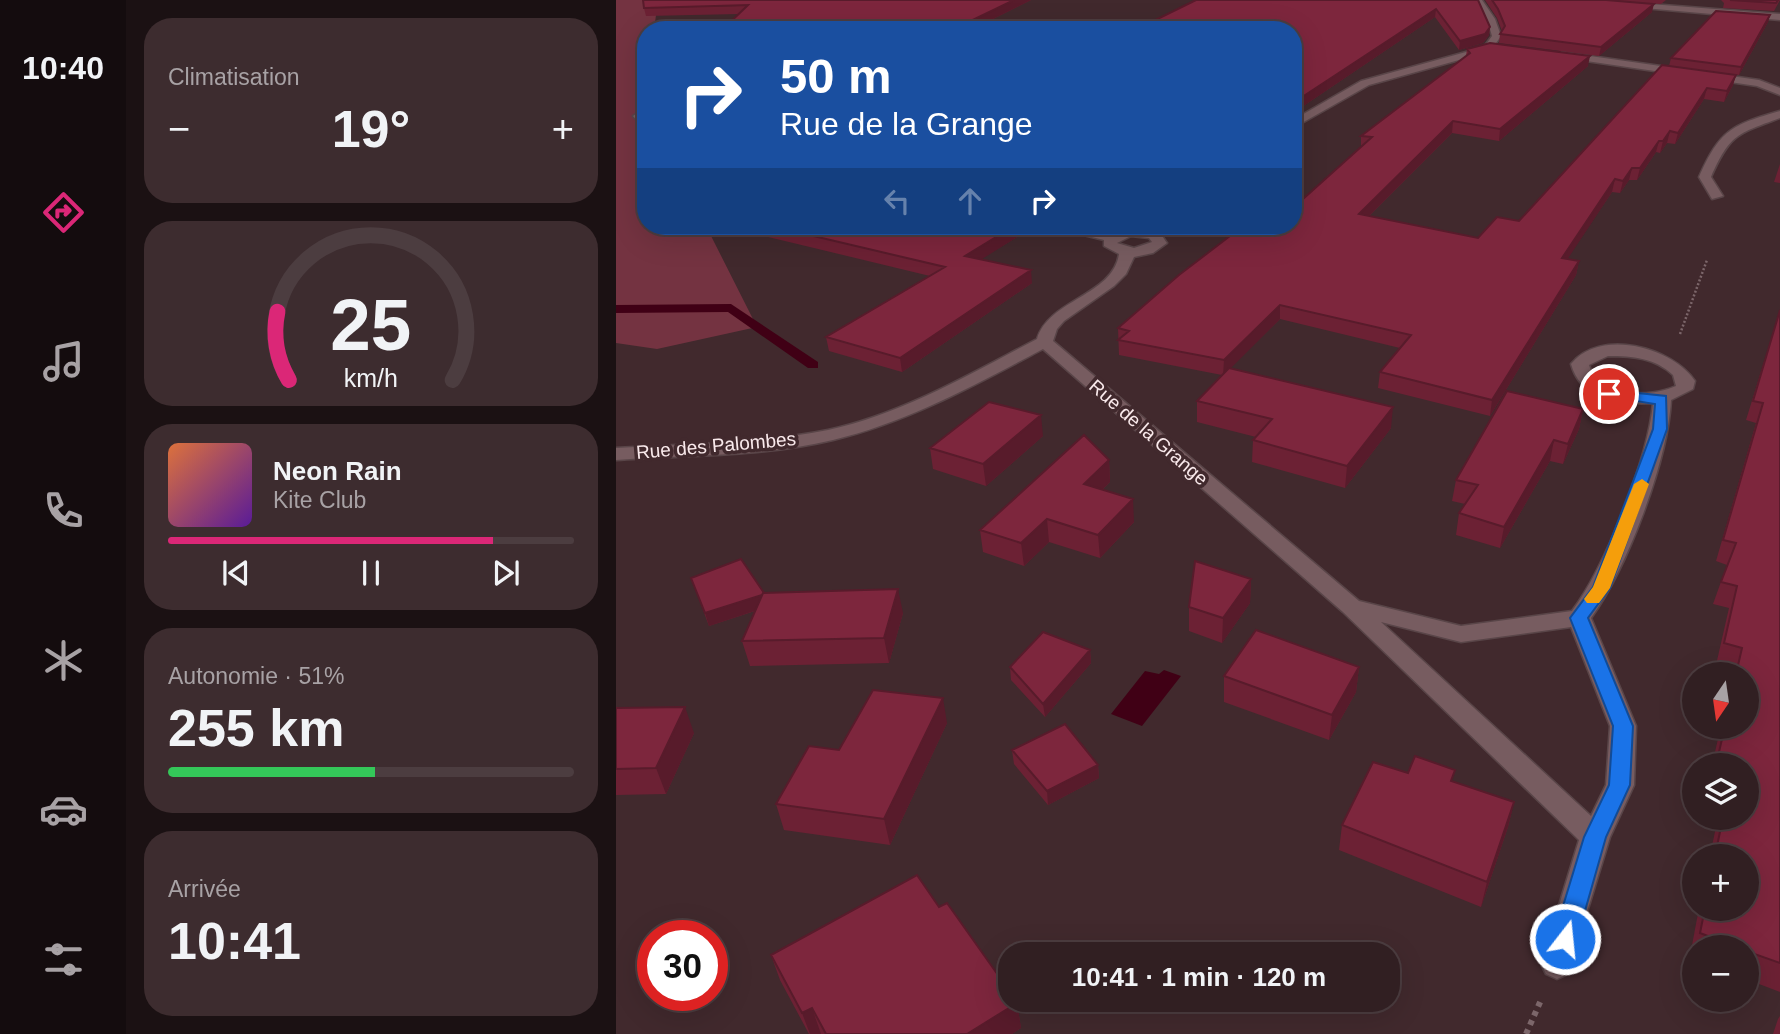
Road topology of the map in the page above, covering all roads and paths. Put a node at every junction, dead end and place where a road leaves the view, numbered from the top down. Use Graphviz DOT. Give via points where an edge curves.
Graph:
graph roads {
  1 [pos="1478,0"];
  2 [pos="1616,4"];
  3 [pos="1780,17"];
  4 [pos="1488,47"];
  5 [pos="1506,49"];
  6 [pos="1555,54"];
  7 [pos="1780,92"];
  8 [pos="1780,114"];
  9 [pos="1302,119"];
  10 [pos="1717,196"];
  11 [pos="1101,235"];
  12 [pos="1120,235"];
  13 [pos="1154,235"];
  14 [pos="1112,237"];
  15 [pos="1127,252"];
  16 [pos="1707,260"];
  17 [pos="1044,342"];
  18 [pos="1658,358"];
  19 [pos="1662,399"];
  20 [pos="616,454"];
  21 [pos="1351,607"];
  22 [pos="1579,618"];
  23 [pos="1595,837"];
  24 [pos="1557,964"];
  1 -- 4 [label="street" via="1497,36"];
  2 -- 3 [label="street"];
  4 -- 5 [label="street"];
  4 -- 9 [label="street" via="1365,83"];
  6 -- 7 [label="street" via="1759,83"];
  8 -- 10 [label="street" via="1737,130 1719,145 1705,177"];
  11 -- 14 [label="street"];
  12 -- 14 [label="street"];
  13 -- 15 [label="street" via="1160,240 1157,246"];
  14 -- 15 [label="street" via="1111,246"];
  15 -- 17 [label="street" via="1120,275 1049,327"];
  16 -- 18 [label="path" via="1680,333"];
  17 -- 20 [label="street, Rue des Palombes" via="922,405 857,428 763,445"];
  17 -- 21 [label="street, Rue de la Grange"];
  18 -- 19 [label="street" via="1682,373 1686,381 1684,389"];
  18 -- 19 [label="street" via="1623,351 1595,353 1580,364 1580,372 1609,394"];
  19 -- 22 [label="street" via="1651,461 1601,588"];
  21 -- 22 [label="street, Rue de la Grange" via="1461,634"];
  21 -- 23 [label="street, Rue de la Grange"];
  22 -- 23 [label="street" via="1623,726 1620,785"];
  23 -- 24 [label="street"];
}
